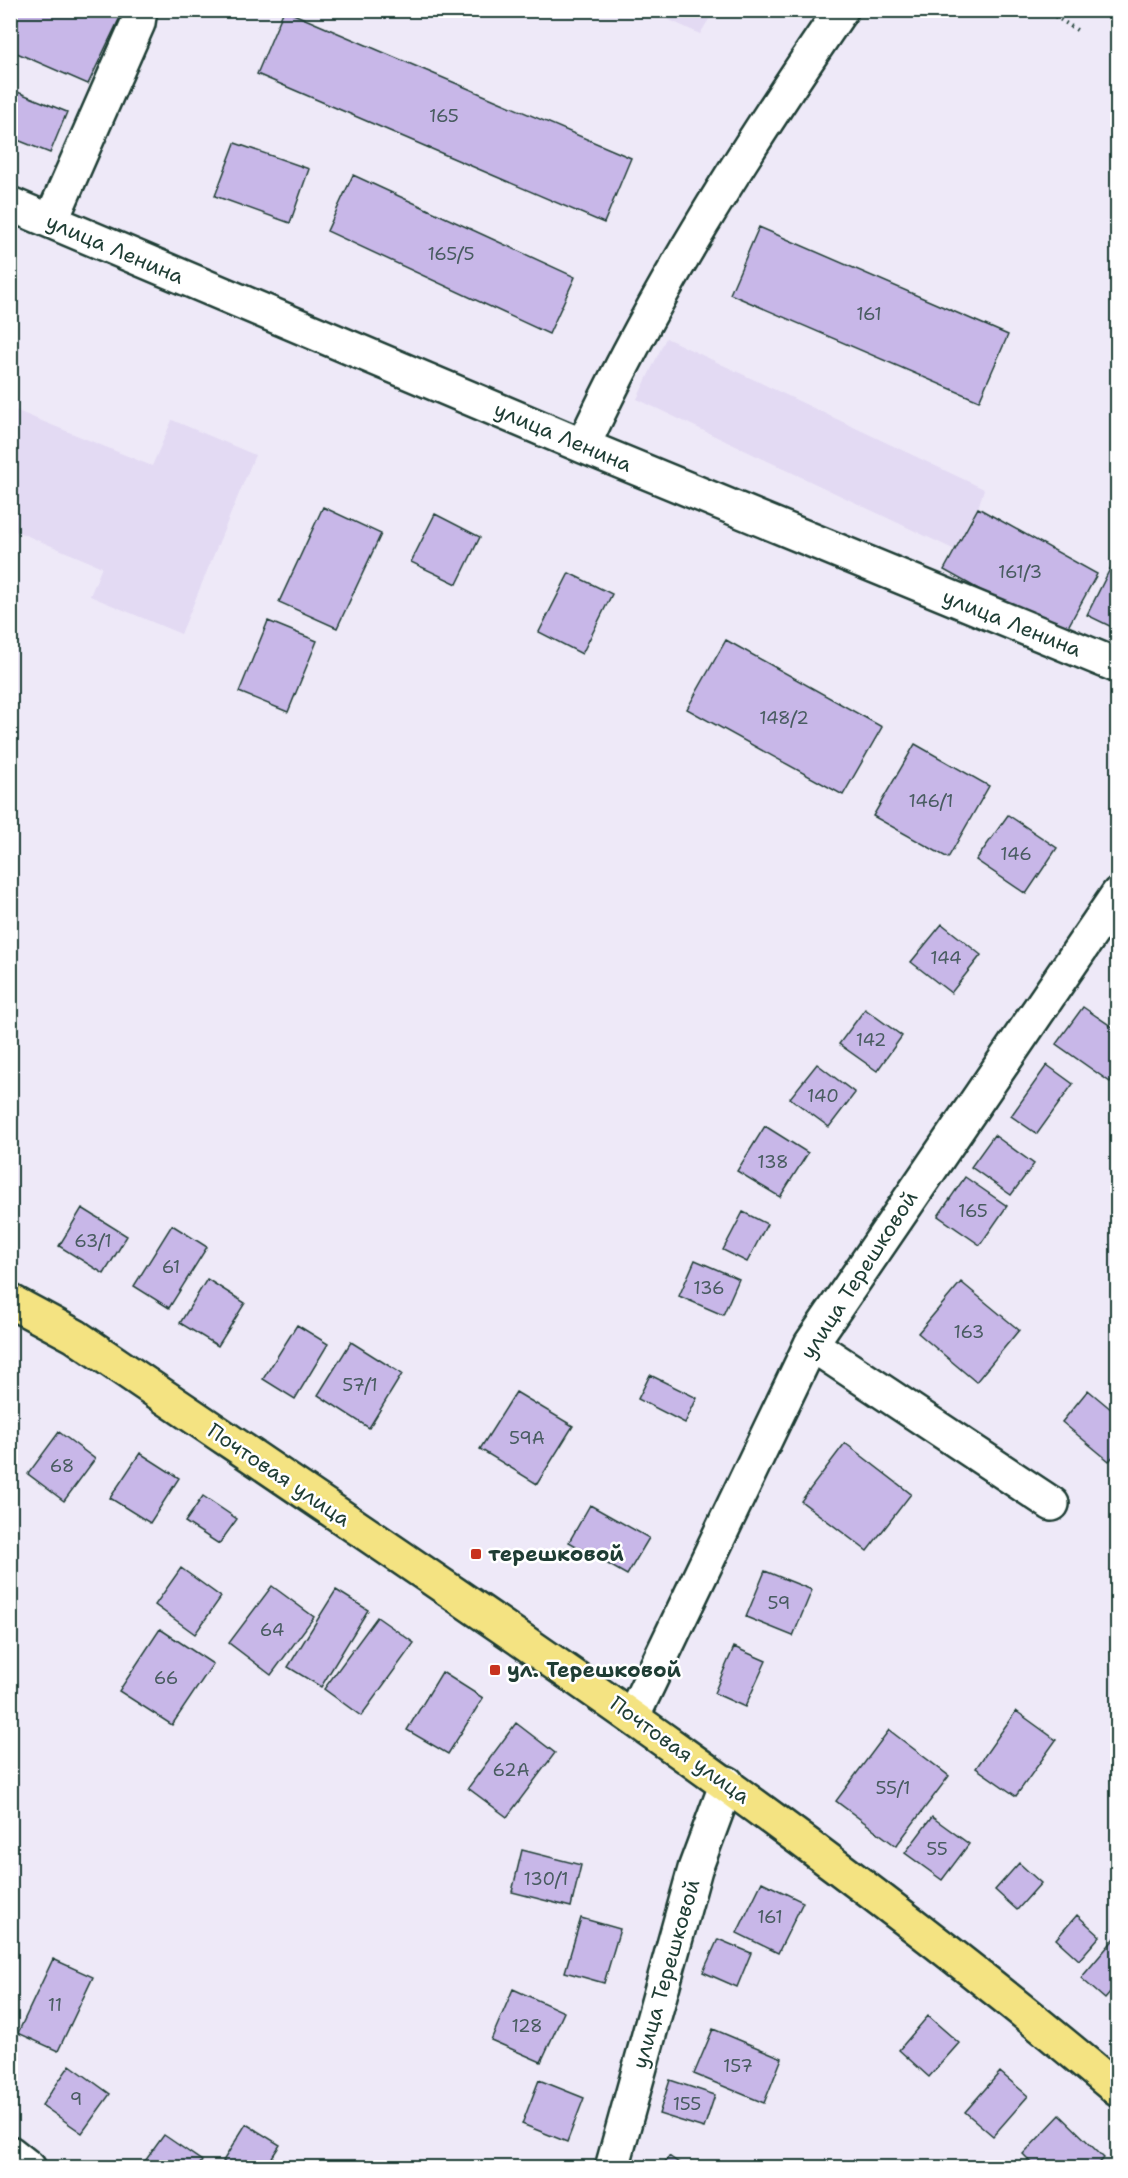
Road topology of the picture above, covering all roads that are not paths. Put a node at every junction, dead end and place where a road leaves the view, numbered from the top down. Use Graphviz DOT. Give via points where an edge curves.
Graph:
graph roads {
  1 [pos="140,10"];
  2 [pos="841,10"];
  3 [pos="10,204"];
  4 [pos="51,222"];
  5 [pos="583,446"];
  6 [pos="1118,666"];
  7 [pos="1118,894"];
  8 [pos="10,1301"];
  9 [pos="811,1344"];
  10 [pos="1052,1504"];
  11 [pos="633,1716"];
  12 [pos="727,1783"];
  13 [pos="1118,2090"];
  14 [pos="10,2152"];
  15 [pos="29,2168"];
  16 [pos="612,2168"];
  1 -- 4 [label="street" via="138,23"];
  2 -- 5 [label="street" via="754,137 622,362"];
  3 -- 4 [label="street, улица Ленина"];
  4 -- 5 [label="street, улица Ленина"];
  5 -- 6 [label="street, улица Ленина"];
  7 -- 9 [label="street, улица Терешковой"];
  8 -- 11 [label="main road, Почтовая улица" via="75,1336"];
  9 -- 10 [label="street"];
  9 -- 11 [label="street, улица Терешковой"];
  11 -- 12 [label="main road, Почтовая улица"];
  12 -- 13 [label="main road, Почтовая улица" via="907,1917"];
  12 -- 16 [label="street, улица Терешковой" via="695,1869"];
  14 -- 15 [label="street"];
}
